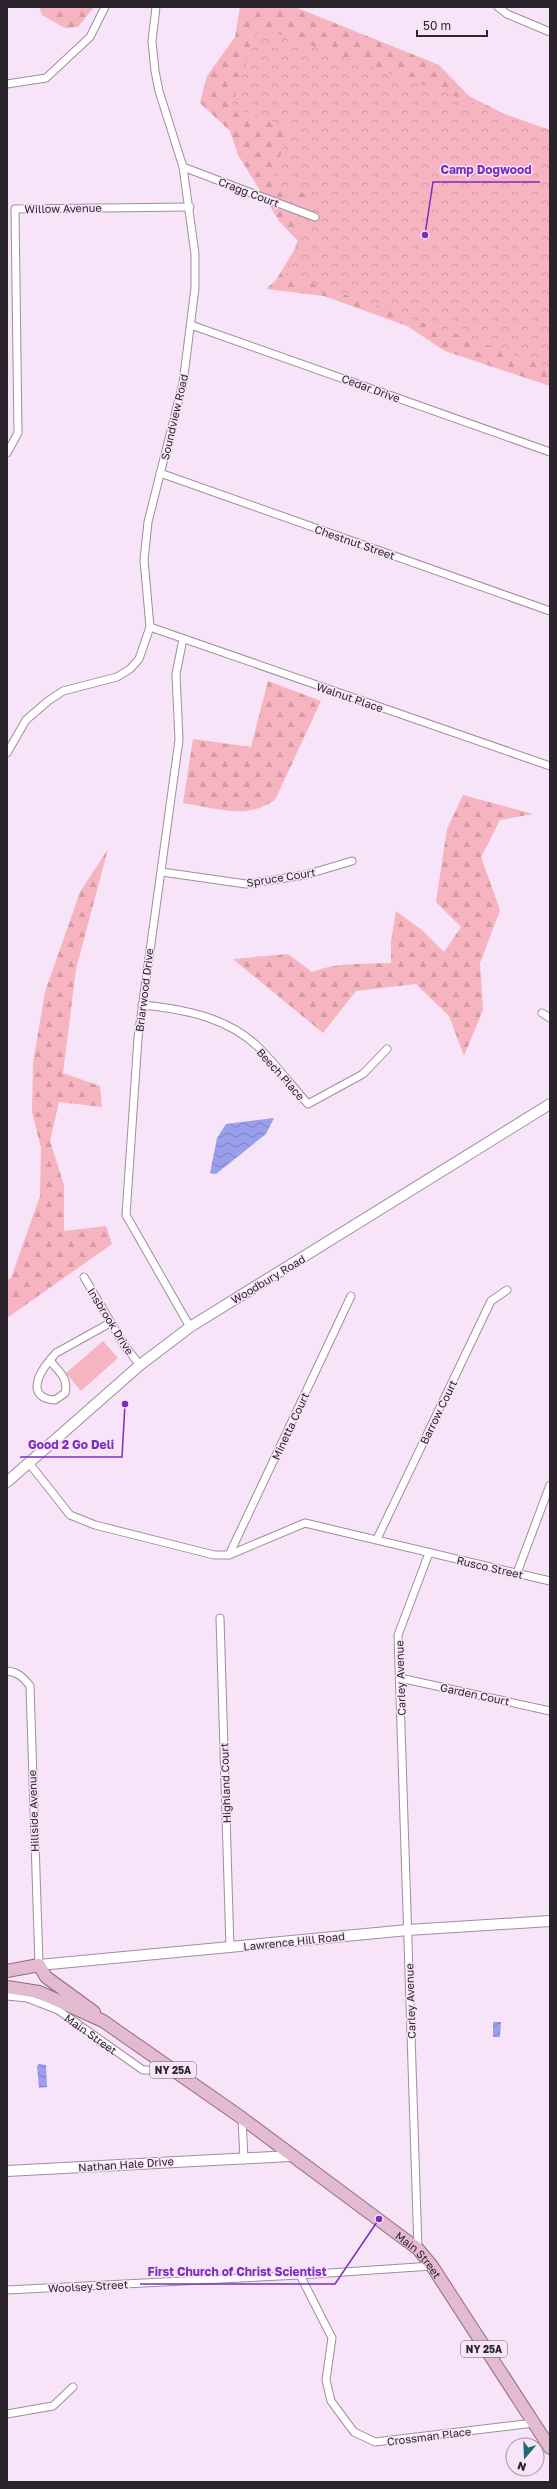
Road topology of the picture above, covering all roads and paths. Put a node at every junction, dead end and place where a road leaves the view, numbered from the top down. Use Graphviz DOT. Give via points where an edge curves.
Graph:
graph roads {
  1 [pos="105,7"];
  2 [pos="156,7"];
  3 [pos="498,7"];
  4 [pos="550,32"];
  5 [pos="7,84"];
  6 [pos="183,167"];
  7 [pos="190,207"];
  8 [pos="315,217"];
  9 [pos="192,325"];
  10 [pos="550,452"];
  11 [pos="7,453"];
  12 [pos="160,473"];
  13 [pos="550,611"];
  14 [pos="150,627"];
  15 [pos="183,640"];
  16 [pos="7,753"];
  17 [pos="550,766"];
  18 [pos="352,861"];
  19 [pos="162,872"];
  20 [pos="142,1005"];
  21 [pos="542,1013"];
  22 [pos="550,1018"];
  23 [pos="387,1049"];
  24 [pos="550,1104"];
  25 [pos="84,1277"];
  26 [pos="507,1290"];
  27 [pos="351,1296"];
  28 [pos="110,1323"];
  29 [pos="190,1327"];
  30 [pos="50,1360"];
  31 [pos="140,1365"];
  32 [pos="29,1463"];
  33 [pos="7,1482"];
  34 [pos="550,1485"];
  35 [pos="377,1539"];
  36 [pos="430,1552"];
  37 [pos="229,1555"];
  38 [pos="517,1573"];
  39 [pos="550,1581"];
  40 [pos="220,1618"];
  41 [pos="7,1671"];
  42 [pos="400,1678"];
  43 [pos="550,1710"];
  44 [pos="550,1921"];
  45 [pos="408,1930"];
  46 [pos="230,1948"];
  47 [pos="39,1965"];
  48 [pos="7,1971"];
  49 [pos="7,1987"];
  50 [pos="7,1996"];
  51 [pos="103,2021"];
  52 [pos="173,2070"];
  53 [pos="242,2118"];
  54 [pos="290,2156"];
  55 [pos="244,2160"];
  56 [pos="7,2171"];
  57 [pos="418,2249"];
  58 [pos="432,2266"];
  59 [pos="300,2275"];
  60 [pos="7,2290"];
  61 [pos="73,2388"];
  62 [pos="7,2414"];
  63 [pos="534,2423"];
  64 [pos="550,2448"];
  1 -- 5 [label="street" via="90,37 46,78"];
  2 -- 6 [label="street, Soundview Road" via="152,41 155,71"];
  3 -- 4 [label="street" via="507,14"];
  6 -- 7 [label="street, Soundview Road"];
  6 -- 8 [label="street, Cragg Court"];
  7 -- 9 [label="street, Soundview Road" via="195,254"];
  7 -- 11 [label="street, Willow Avenue" via="15,209 18,433"];
  9 -- 10 [label="street, Cedar Drive"];
  9 -- 12 [label="street, Soundview Road" via="183,383"];
  12 -- 13 [label="street, Chestnut Street"];
  12 -- 14 [label="street, Soundview Road" via="148,522 144,560"];
  14 -- 15 [label="street, Walnut Place"];
  14 -- 16 [label="street, Soundview Road" via="139,659 130,669 117,677 63,691 48,700 26,720"];
  15 -- 17 [label="street, Walnut Place"];
  15 -- 19 [label="street, Briarwood Drive" via="176,674 179,740"];
  18 -- 19 [label="street, Spruce Court" via="305,875 246,884"];
  19 -- 20 [label="street, Briarwood Drive"];
  20 -- 23 [label="street, Beech Place" via="172,1008 205,1016 237,1030 264,1052 308,1104 363,1074"];
  20 -- 29 [label="street, Briarwood Drive" via="126,1214"];
  21 -- 22 [label="street"];
  24 -- 29 [label="main road, Woodbury Road"];
  25 -- 28 [label="street, Insbrook Drive"];
  26 -- 35 [label="street, Barrow Court" via="491,1301"];
  27 -- 37 [label="street, Minetta Court"];
  28 -- 30 [label="street" via="56,1353"];
  28 -- 31 [label="street, Insbrook Drive"];
  29 -- 31 [label="main road, Woodbury Road"];
  30 -- 30 [label="street" via="41,1371 37,1387 39,1394 46,1400 55,1400 65,1393 67,1385 63,1375"];
  31 -- 32 [label="main road, Woodbury Road"];
  32 -- 33 [label="main road, Woodbury Road"];
  32 -- 37 [label="street" via="70,1515 95,1525 214,1555"];
  34 -- 38 [label="street"];
  35 -- 36 [label="street"];
  35 -- 37 [label="street" via="305,1523"];
  36 -- 38 [label="street, Rusco Street"];
  36 -- 42 [label="street, Carley Avenue" via="398,1634"];
  38 -- 39 [label="street, Rusco Street"];
  40 -- 46 [label="street, Highland Court"];
  41 -- 47 [label="street, Hillside Avenue" via="14,1671 24,1677 30,1686"];
  42 -- 43 [label="street, Garden Court"];
  42 -- 45 [label="street, Carley Avenue"];
  44 -- 45 [label="main road, Lawrence Hill Road"];
  45 -- 46 [label="main road, Lawrence Hill Road"];
  45 -- 57 [label="street, Carley Avenue"];
  46 -- 47 [label="main road, Lawrence Hill Road"];
  47 -- 48 [label="main road"];
  47 -- 51 [label="main road, Main Street / NY 25A" via="46,1977 78,1998"];
  49 -- 51 [label="main road, Main Street / NY 25A" via="38,1992"];
  50 -- 52 [label="street, Main Street" via="27,1998 58,2010 143,2070"];
  51 -- 52 [label="main road, Main Street / NY 25A"];
  52 -- 53 [label="main road, Main Street / NY 25A"];
  53 -- 54 [label="main road, Main Street / NY 25A"];
  53 -- 55 [label="street"];
  54 -- 55 [label="main road, Nathan Hale Drive"];
  54 -- 57 [label="main road, Main Street / NY 25A"];
  55 -- 56 [label="main road, Nathan Hale Drive" via="168,2161"];
  57 -- 58 [label="main road, Main Street / NY 25A"];
  58 -- 59 [label="street, Woolsey Street"];
  58 -- 63 [label="main road, Main Street / NY 25A"];
  59 -- 60 [label="street, Woolsey Street"];
  59 -- 63 [label="street, Crossman Place" via="332,2338 326,2380 331,2401 354,2432 375,2442"];
  61 -- 62 [label="street" via="53,2406"];
  63 -- 64 [label="main road, Main Street / NY 25A"];
}
